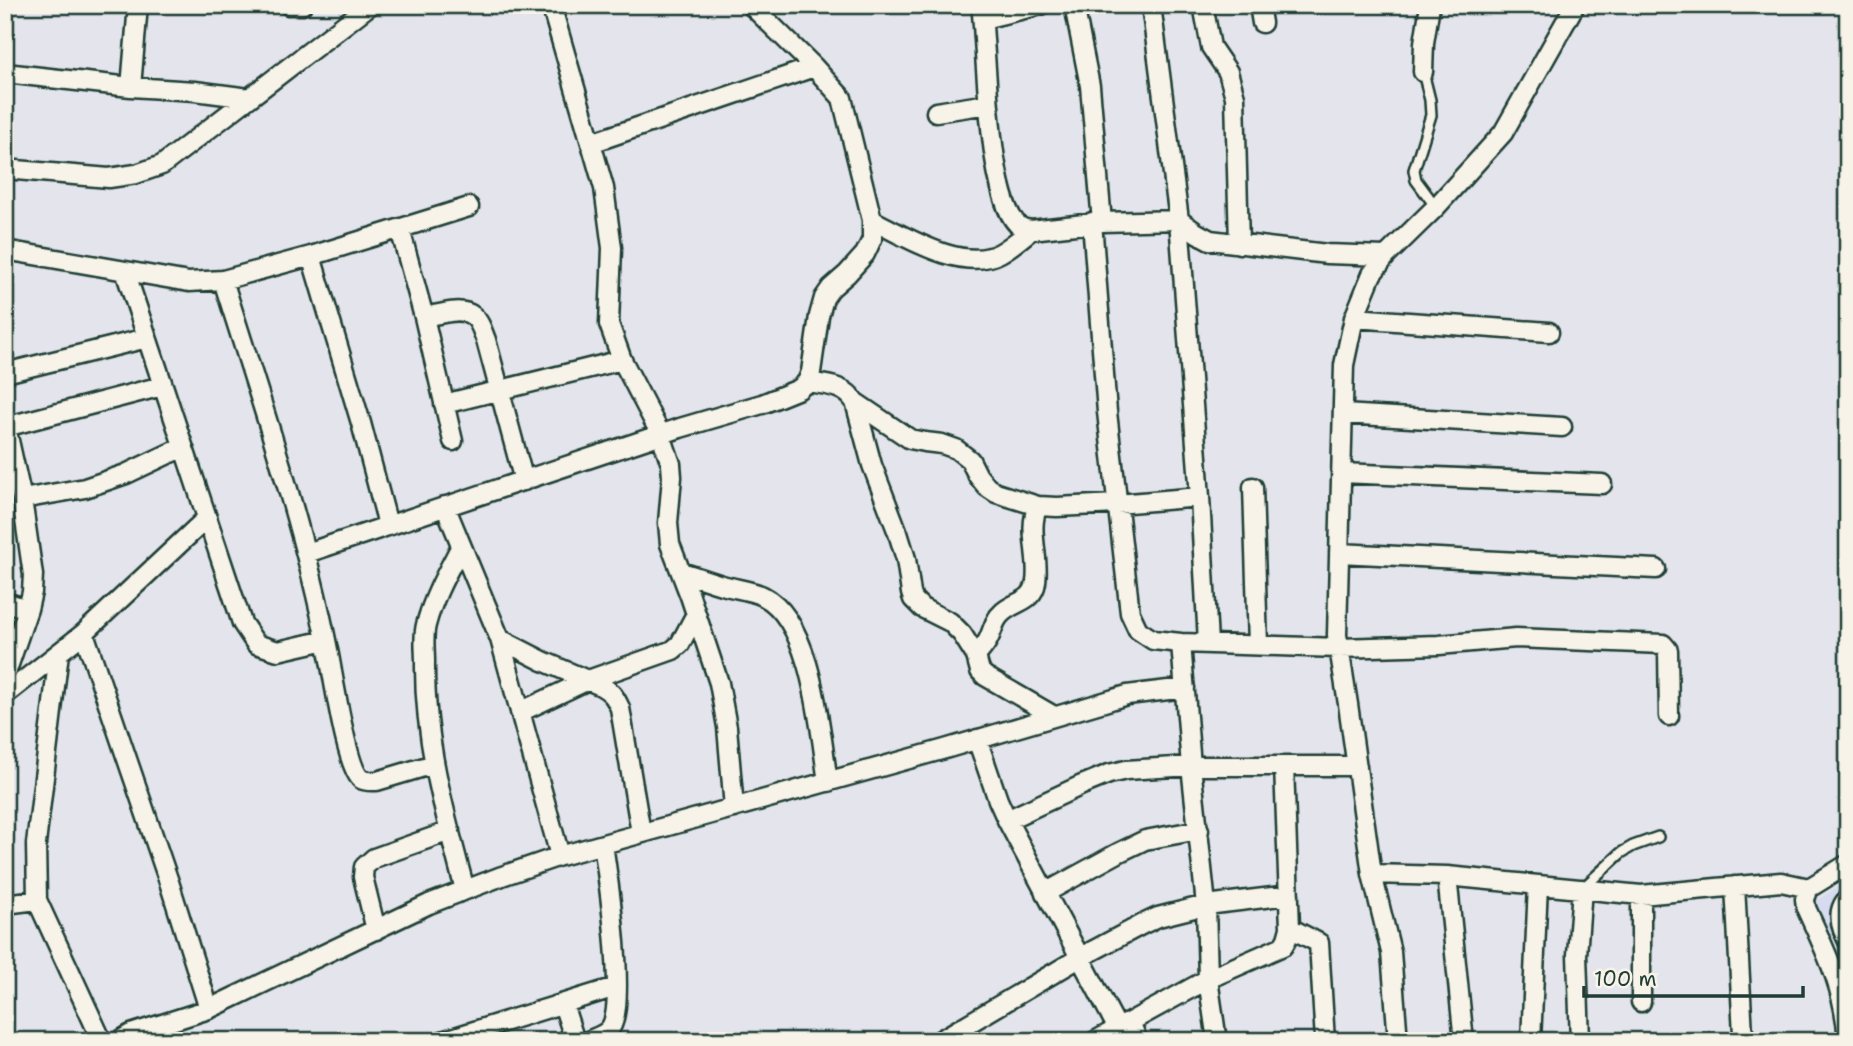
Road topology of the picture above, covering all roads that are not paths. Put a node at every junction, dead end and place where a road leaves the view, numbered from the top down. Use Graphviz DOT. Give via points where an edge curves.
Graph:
graph roads {
  1 [pos="138,5"];
  2 [pos="289,5"];
  3 [pos="302,5"];
  4 [pos="751,5"];
  5 [pos="1041,5"];
  6 [pos="1074,5"];
  7 [pos="1151,5"];
  8 [pos="1203,5"];
  9 [pos="1430,5"];
  10 [pos="1572,6"];
  11 [pos="556,7"];
  12 [pos="361,8"];
  13 [pos="982,12"];
  14 [pos="814,66"];
  15 [pos="1423,72"];
  16 [pos="5,73"];
  17 [pos="131,87"];
  18 [pos="249,99"];
  19 [pos="988,104"];
  20 [pos="936,112"];
  21 [pos="591,143"];
  22 [pos="5,169"];
  23 [pos="469,207"];
  24 [pos="1436,207"];
  25 [pos="872,220"];
  26 [pos="1179,220"];
  27 [pos="1097,222"];
  28 [pos="400,229"];
  29 [pos="1031,230"];
  30 [pos="1239,244"];
  31 [pos="5,250"];
  32 [pos="311,256"];
  33 [pos="1386,256"];
  34 [pos="125,271"];
  35 [pos="223,280"];
  36 [pos="424,317"];
  37 [pos="1354,318"];
  38 [pos="1549,332"];
  39 [pos="146,338"];
  40 [pos="622,360"];
  41 [pos="5,373"];
  42 [pos="807,382"];
  43 [pos="163,386"];
  44 [pos="499,390"];
  45 [pos="855,402"];
  46 [pos="444,404"];
  47 [pos="1343,414"];
  48 [pos="1562,426"];
  49 [pos="5,427"];
  50 [pos="662,435"];
  51 [pos="453,441"];
  52 [pos="183,447"];
  53 [pos="1341,473"];
  54 [pos="524,481"];
  55 [pos="1602,484"];
  56 [pos="1252,487"];
  57 [pos="1200,497"];
  58 [pos="22,499"];
  59 [pos="1117,504"];
  60 [pos="445,506"];
  61 [pos="1038,506"];
  62 [pos="207,518"];
  63 [pos="388,525"];
  64 [pos="461,546"];
  65 [pos="307,553"];
  66 [pos="1339,553"];
  67 [pos="1656,569"];
  68 [pos="681,572"];
  69 [pos="5,602"];
  70 [pos="28,609"];
  71 [pos="696,614"];
  72 [pos="84,633"];
  73 [pos="500,639"];
  74 [pos="326,640"];
  75 [pos="1181,643"];
  76 [pos="1208,643"];
  77 [pos="1258,645"];
  78 [pos="1339,648"];
  79 [pos="59,653"];
  80 [pos="976,656"];
  81 [pos="588,680"];
  82 [pos="6,688"];
  83 [pos="1185,688"];
  84 [pos="520,712"];
  85 [pos="1054,716"];
  86 [pos="1669,716"];
  87 [pos="977,739"];
  88 [pos="434,764"];
  89 [pos="1191,766"];
  90 [pos="1284,766"];
  91 [pos="1357,766"];
  92 [pos="828,782"];
  93 [pos="734,808"];
  94 [pos="1007,820"];
  95 [pos="1199,830"];
  96 [pos="450,831"];
  97 [pos="641,833"];
  98 [pos="1658,837"];
  99 [pos="603,844"];
  100 [pos="560,856"];
  101 [pos="1848,864"];
  102 [pos="1372,874"];
  103 [pos="1447,876"];
  104 [pos="1538,885"];
  105 [pos="1735,886"];
  106 [pos="1809,888"];
  107 [pos="1582,889"];
  108 [pos="465,890"];
  109 [pos="1848,892"];
  110 [pos="1045,893"];
  111 [pos="1289,895"];
  112 [pos="1640,895"];
  113 [pos="37,900"];
  114 [pos="5,904"];
  115 [pos="1206,905"];
  116 [pos="1290,928"];
  117 [pos="376,930"];
  118 [pos="1848,950"];
  119 [pos="1081,957"];
  120 [pos="1208,979"];
  121 [pos="616,987"];
  122 [pos="1641,1002"];
  123 [pos="563,1004"];
  124 [pos="209,1009"];
  125 [pos="1124,1025"];
  126 [pos="1743,1034"];
  127 [pos="481,1035"];
  128 [pos="102,1041"];
  129 [pos="118,1041"];
  130 [pos="442,1041"];
  131 [pos="575,1041"];
  132 [pos="588,1041"];
  133 [pos="939,1041"];
  134 [pos="1095,1041"];
  135 [pos="1138,1041"];
  136 [pos="1217,1041"];
  137 [pos="1325,1041"];
  138 [pos="1398,1041"];
  139 [pos="1464,1041"];
  140 [pos="1531,1041"];
  141 [pos="1580,1041"];
  142 [pos="1847,1041"];
  1 -- 17 [label="street"];
  2 -- 3 [label="street"];
  4 -- 14 [label="street"];
  5 -- 13 [label="street"];
  6 -- 27 [label="street" via="1090,86"];
  7 -- 26 [label="street"];
  8 -- 30 [label="street" via="1211,47 1228,72 1235,97"];
  9 -- 15 [label="street"];
  10 -- 24 [label="street" via="1503,133"];
  11 -- 21 [label="street"];
  12 -- 18 [label="street"];
  13 -- 19 [label="street"];
  14 -- 21 [label="street"];
  14 -- 25 [label="street" via="842,98"];
  15 -- 24 [label="lane" via="1431,115 1414,170"];
  16 -- 17 [label="street"];
  17 -- 18 [label="street"];
  18 -- 22 [label="street" via="162,165 136,174 109,177"];
  19 -- 20 [label="street"];
  19 -- 29 [label="street" via="1005,203 1020,227"];
  21 -- 40 [label="street" via="604,188 612,248 609,324"];
  23 -- 28 [label="street"];
  24 -- 33 [label="street"];
  25 -- 29 [label="street" via="927,247 975,259 999,254"];
  25 -- 42 [label="street" via="872,239 865,254 824,298"];
  26 -- 27 [label="street"];
  26 -- 30 [label="street" via="1210,240"];
  26 -- 57 [label="street"];
  27 -- 29 [label="street"];
  27 -- 59 [label="street"];
  28 -- 32 [label="street"];
  28 -- 36 [label="street"];
  30 -- 33 [label="street"];
  31 -- 34 [label="street"];
  32 -- 35 [label="street"];
  32 -- 63 [label="street"];
  33 -- 37 [label="street" via="1372,274"];
  34 -- 35 [label="street" via="189,282"];
  34 -- 39 [label="street"];
  35 -- 65 [label="street"];
  36 -- 44 [label="street" via="453,312 474,316 486,340"];
  36 -- 46 [label="street"];
  37 -- 38 [label="street"];
  37 -- 47 [label="street" via="1344,365"];
  39 -- 41 [label="street"];
  39 -- 43 [label="street"];
  40 -- 44 [label="street"];
  40 -- 50 [label="street"];
  42 -- 45 [label="street" via="842,390"];
  42 -- 50 [label="street" via="762,404"];
  43 -- 49 [label="street"];
  43 -- 52 [label="street"];
  44 -- 46 [label="street"];
  44 -- 54 [label="street"];
  45 -- 61 [label="street" via="910,439 956,449 996,493"];
  45 -- 80 [label="street" via="898,533 913,599 950,622"];
  46 -- 51 [label="street"];
  47 -- 48 [label="street"];
  47 -- 53 [label="street"];
  49 -- 58 [label="street"];
  50 -- 54 [label="street"];
  50 -- 68 [label="street" via="672,477 670,544"];
  52 -- 58 [label="street" via="85,488"];
  52 -- 62 [label="street"];
  53 -- 55 [label="street"];
  53 -- 66 [label="street"];
  54 -- 60 [label="street"];
  56 -- 77 [label="street"];
  57 -- 59 [label="street"];
  57 -- 76 [label="street"];
  58 -- 70 [label="street" via="33,575"];
  59 -- 61 [label="street"];
  59 -- 75 [label="street" via="1134,622 1153,640"];
  60 -- 63 [label="street"];
  60 -- 64 [label="street"];
  61 -- 80 [label="street" via="1034,516 1034,591 1000,614"];
  62 -- 72 [label="street"];
  62 -- 74 [label="street" via="242,623 256,644 278,651"];
  63 -- 65 [label="street"];
  64 -- 73 [label="street"];
  64 -- 88 [label="street" via="425,627 425,690"];
  65 -- 74 [label="street"];
  66 -- 67 [label="street"];
  66 -- 78 [label="street"];
  68 -- 71 [label="street"];
  68 -- 92 [label="street" via="763,596 789,619 810,671"];
  69 -- 70 [label="street"];
  70 -- 82 [label="street"];
  71 -- 81 [label="street" via="673,650"];
  71 -- 93 [label="street" via="723,702"];
  72 -- 79 [label="street"];
  72 -- 124 [label="street"];
  73 -- 81 [label="street"];
  73 -- 84 [label="street"];
  74 -- 88 [label="street" via="347,748 362,779 377,781"];
  75 -- 76 [label="street"];
  75 -- 83 [label="street"];
  76 -- 77 [label="street"];
  77 -- 78 [label="street"];
  78 -- 86 [label="street" via="1516,638 1662,643 1668,650"];
  78 -- 91 [label="street"];
  79 -- 82 [label="street"];
  79 -- 113 [label="street" via="36,844"];
  80 -- 85 [label="street" via="985,676"];
  81 -- 84 [label="street"];
  81 -- 97 [label="street" via="610,691 620,708"];
  83 -- 85 [label="street" via="1127,695"];
  83 -- 89 [label="street"];
  84 -- 100 [label="street"];
  85 -- 87 [label="street"];
  87 -- 92 [label="street"];
  87 -- 94 [label="street"];
  88 -- 96 [label="street"];
  89 -- 90 [label="street"];
  89 -- 94 [label="street" via="1109,774"];
  89 -- 95 [label="street"];
  90 -- 91 [label="street"];
  90 -- 111 [label="street"];
  91 -- 102 [label="street"];
  92 -- 93 [label="street"];
  93 -- 97 [label="street"];
  94 -- 110 [label="street"];
  95 -- 110 [label="street" via="1145,840"];
  95 -- 115 [label="street"];
  96 -- 108 [label="street"];
  96 -- 117 [label="street" via="374,858 364,867"];
  97 -- 99 [label="street"];
  98 -- 107 [label="lane" via="1622,853"];
  99 -- 100 [label="street"];
  99 -- 121 [label="street"];
  100 -- 108 [label="street"];
  101 -- 106 [label="street"];
  102 -- 103 [label="street"];
  102 -- 138 [label="street" via="1391,952"];
  103 -- 104 [label="street"];
  103 -- 139 [label="street"];
  104 -- 107 [label="street"];
  104 -- 140 [label="street"];
  105 -- 106 [label="street" via="1782,882"];
  105 -- 112 [label="street"];
  105 -- 126 [label="street"];
  106 -- 142 [label="street" via="1806,908 1842,993"];
  107 -- 112 [label="street"];
  107 -- 141 [label="street" via="1577,956"];
  108 -- 117 [label="street"];
  109 -- 118 [label="lane" via="1838,901 1836,912 1837,928"];
  110 -- 119 [label="street"];
  111 -- 115 [label="street"];
  111 -- 116 [label="street"];
  112 -- 122 [label="street"];
  113 -- 114 [label="street"];
  113 -- 128 [label="street"];
  115 -- 119 [label="street" via="1143,923"];
  115 -- 120 [label="street"];
  116 -- 120 [label="street" via="1283,946"];
  116 -- 137 [label="street" via="1319,943"];
  117 -- 124 [label="street"];
  119 -- 125 [label="street"];
  119 -- 133 [label="street"];
  120 -- 125 [label="street"];
  120 -- 136 [label="street"];
  121 -- 123 [label="street"];
  121 -- 132 [label="street" via="611,1027"];
  123 -- 127 [label="street"];
  123 -- 131 [label="street"];
  124 -- 129 [label="street"];
  125 -- 134 [label="street"];
  125 -- 135 [label="street"];
  127 -- 130 [label="street"];
}
